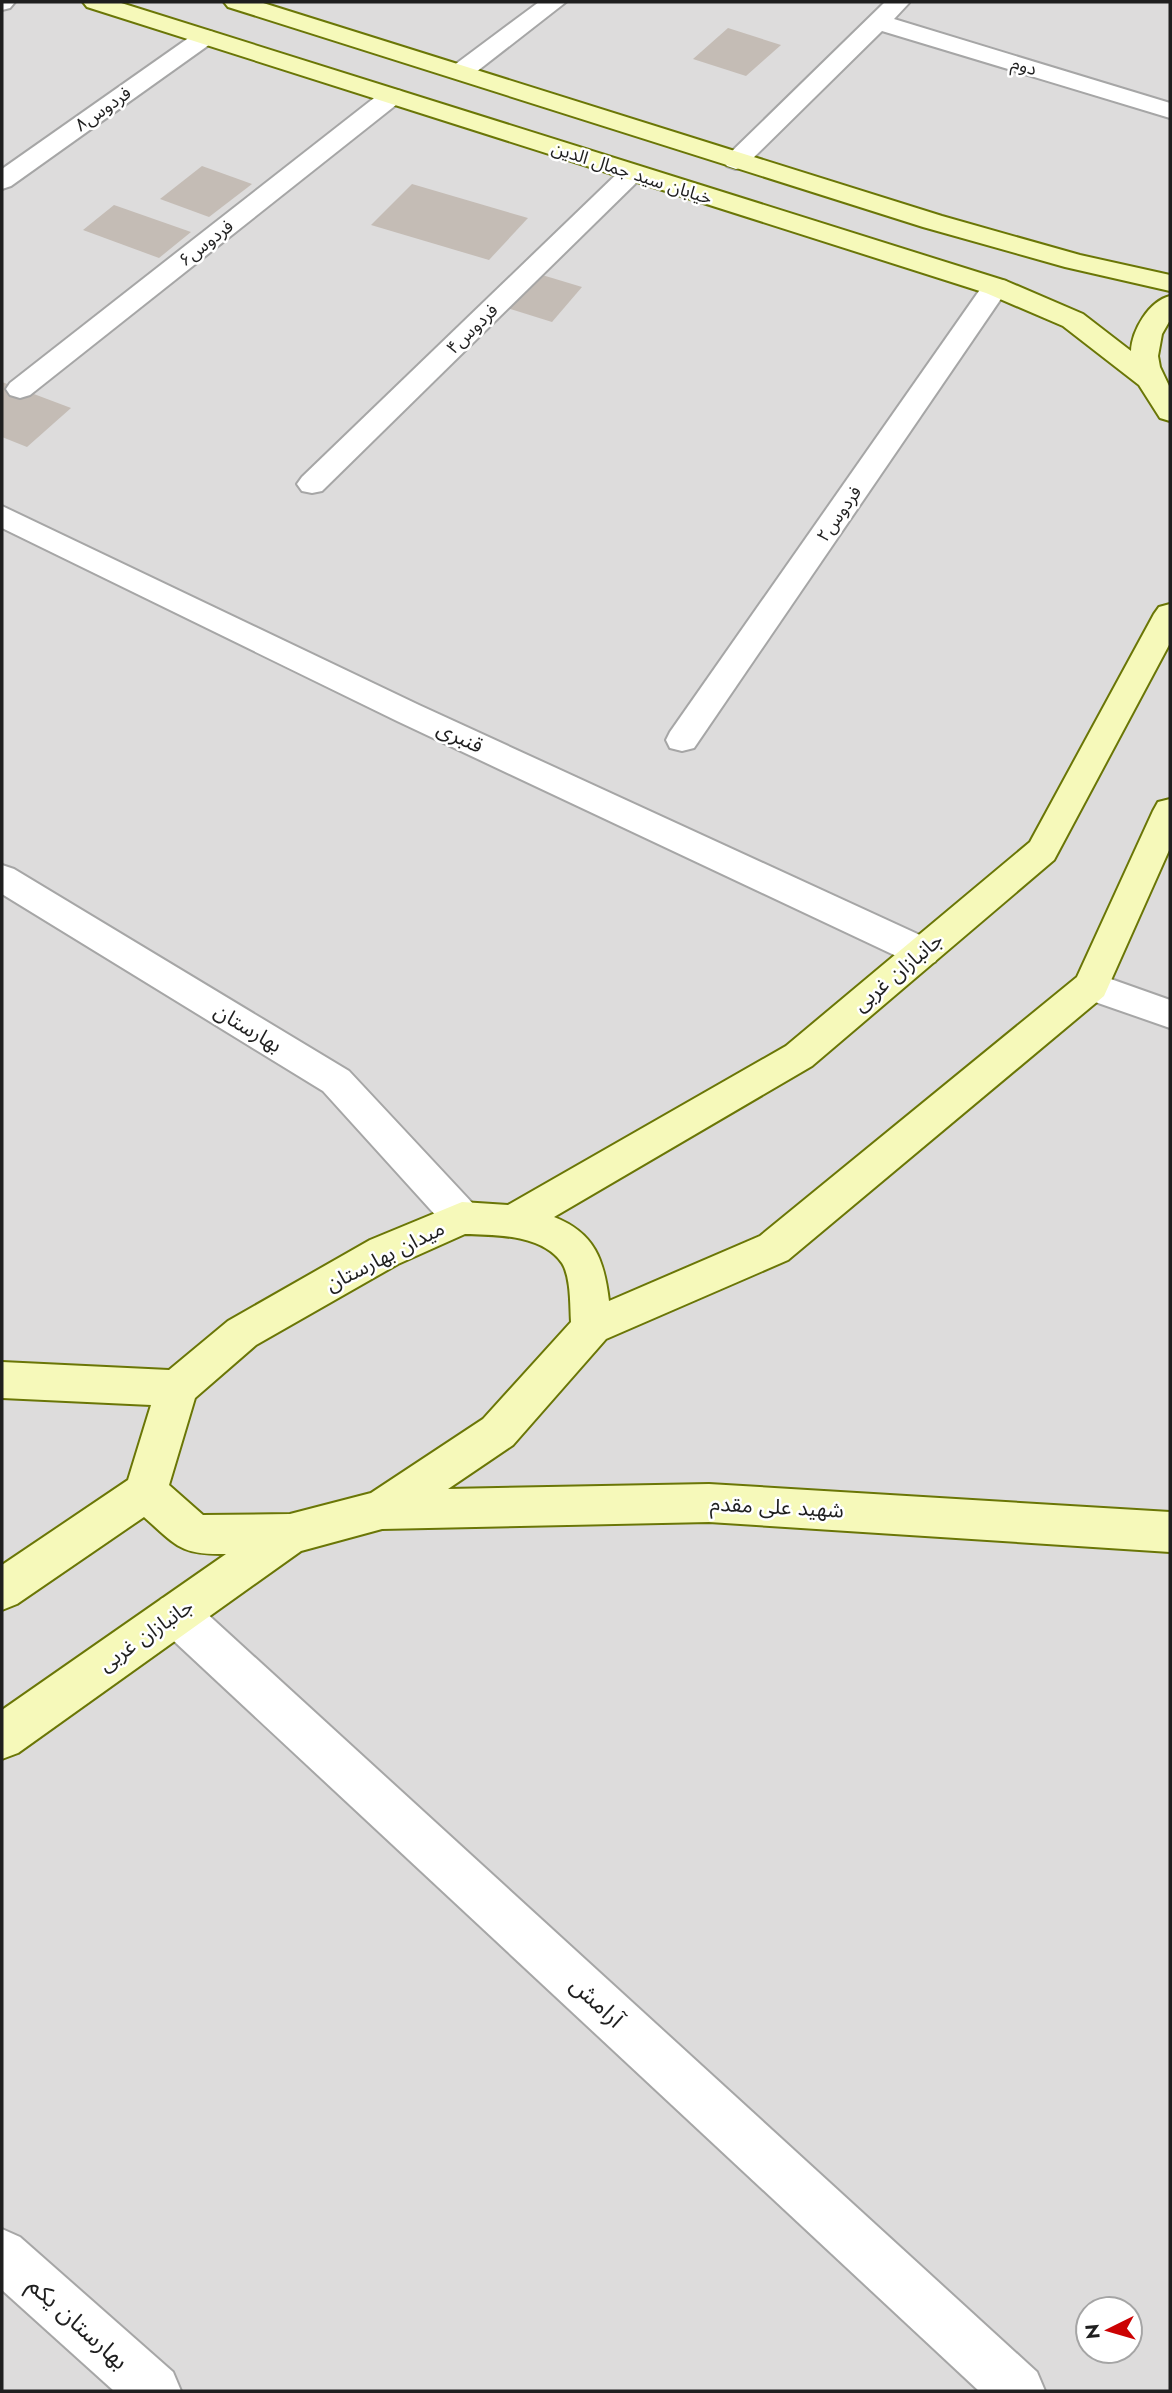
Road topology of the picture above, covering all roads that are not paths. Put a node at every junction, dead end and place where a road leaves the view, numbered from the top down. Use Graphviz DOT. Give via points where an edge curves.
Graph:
graph roads {
  1 [pos="236,2"];
  2 [pos="554,2"];
  3 [pos="899,2"];
  4 [pos="107,3"];
  5 [pos="878,22"];
  6 [pos="205,37"];
  7 [pos="462,71"];
  8 [pos="392,96"];
  9 [pos="1170,111"];
  10 [pos="736,161"];
  11 [pos="632,173"];
  12 [pos="2,181"];
  13 [pos="1170,283"];
  14 [pos="996,287"];
  15 [pos="1170,304"];
  16 [pos="1150,380"];
  17 [pos="20,389"];
  18 [pos="1170,406"];
  19 [pos="1170,412"];
  20 [pos="312,484"];
  21 [pos="2,516"];
  22 [pos="1170,614"];
  23 [pos="682,740"];
  24 [pos="1170,811"];
  25 [pos="2,878"];
  26 [pos="922,952"];
  27 [pos="1091,986"];
  28 [pos="1170,1014"];
  29 [pos="462,1218"];
  30 [pos="515,1220"];
  31 [pos="592,1327"];
  32 [pos="2,1380"];
  33 [pos="177,1388"];
  34 [pos="146,1492"];
  35 [pos="382,1510"];
  36 [pos="1170,1532"];
  37 [pos="290,1534"];
  38 [pos="2,1590"];
  39 [pos="176,1614"];
  40 [pos="2,1737"];
  41 [pos="2,2255"];
  42 [pos="154,2391"];
  43 [pos="1018,2391"];
  1 -- 7 [label="main road"];
  2 -- 7 [label="street"];
  3 -- 5 [label="street"];
  4 -- 6 [label="main road, خیابان سید جمال الدین"];
  5 -- 9 [label="street, دوم"];
  5 -- 10 [label="street"];
  6 -- 8 [label="main road, خیابان سید جمال الدین"];
  6 -- 12 [label="street, فردوس۸"];
  7 -- 10 [label="main road"];
  8 -- 11 [label="main road, خیابان سید جمال الدین"];
  8 -- 17 [label="street, فردوس۶"];
  10 -- 13 [label="main road" via="995,242"];
  11 -- 14 [label="main road, خیابان سید جمال الدین"];
  11 -- 20 [label="street, فردوس۴"];
  14 -- 16 [label="main road, خیابان سید جمال الدین" via="1073,320"];
  14 -- 23 [label="street, فردوس۲"];
  15 -- 16 [label="main road" via="1150,326 1143,352"];
  16 -- 18 [label="main road"];
  16 -- 19 [label="main road"];
  21 -- 26 [label="street, قنبری" via="408,713"];
  22 -- 26 [label="main road, جانبازان غربی" via="1042,851"];
  24 -- 27 [label="main road"];
  25 -- 29 [label="street, بهارستان" via="336,1081"];
  26 -- 30 [label="main road, جانبازان غربی" via="799,1056"];
  27 -- 28 [label="street"];
  27 -- 31 [label="main road" via="774,1248"];
  29 -- 30 [label="main road, میدان بهارستان"];
  29 -- 33 [label="main road, میدان بهارستان" via="384,1252 242,1333"];
  30 -- 31 [label="main road, میدان بهارستان" via="576,1250 589,1286"];
  31 -- 35 [label="main road" via="498,1432"];
  32 -- 33 [label="main road"];
  33 -- 34 [label="main road"];
  34 -- 37 [label="main road" via="195,1535"];
  34 -- 38 [label="main road"];
  35 -- 36 [label="main road, شهید علی مقدم" via="709,1503"];
  35 -- 37 [label="main road"];
  37 -- 39 [label="main road, جانبازان غربی"];
  39 -- 40 [label="main road, جانبازان غربی"];
  39 -- 43 [label="street, آرامش"];
  41 -- 42 [label="street, بهارستان یکم"];
}
